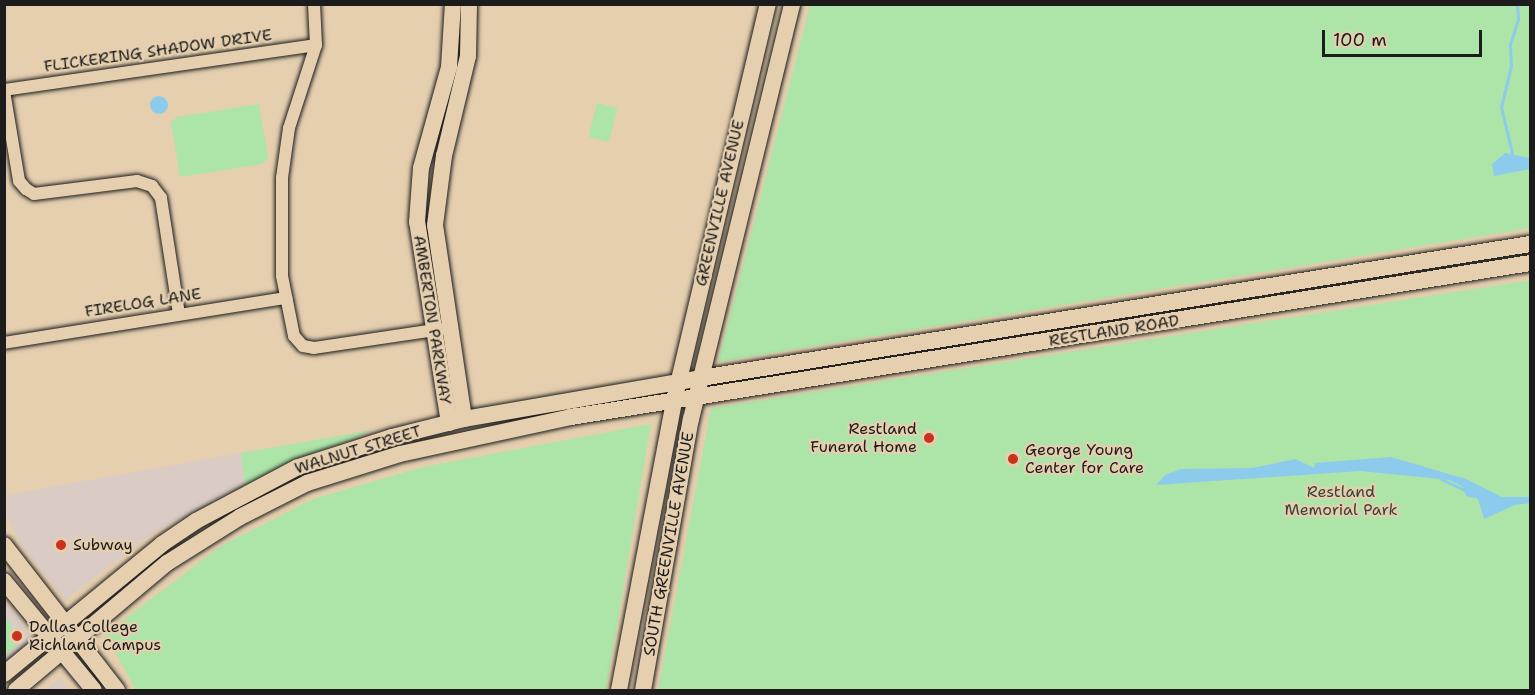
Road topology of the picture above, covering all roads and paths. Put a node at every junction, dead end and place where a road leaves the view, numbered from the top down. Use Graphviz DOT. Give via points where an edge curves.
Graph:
graph roads {
  1 [pos="314,4"];
  2 [pos="453,4"];
  3 [pos="469,4"];
  4 [pos="768,4"];
  5 [pos="792,4"];
  6 [pos="763,23"];
  7 [pos="786,28"];
  8 [pos="316,45"];
  9 [pos="4,91"];
  10 [pos="1530,244"];
  11 [pos="1530,263"];
  12 [pos="286,298"];
  13 [pos="179,314"];
  14 [pos="451,327"];
  15 [pos="434,331"];
  16 [pos="4,343"];
  17 [pos="701,378"];
  18 [pos="679,381"];
  19 [pos="696,397"];
  20 [pos="674,401"];
  21 [pos="456,421"];
  22 [pos="657,484"];
  23 [pos="678,488"];
  24 [pos="218,508"];
  25 [pos="229,524"];
  26 [pos="4,545"];
  27 [pos="642,571"];
  28 [pos="664,576"];
  29 [pos="4,581"];
  30 [pos="64,623"];
  31 [pos="50,636"];
  32 [pos="77,638"];
  33 [pos="62,651"];
  34 [pos="4,674"];
  35 [pos="16,690"];
  36 [pos="94,690"];
  37 [pos="117,690"];
  38 [pos="619,690"];
  39 [pos="643,690"];
  1 -- 8 [label="street"];
  2 -- 15 [label="main road, AMBERTON PARKWAY" via="449,67 427,140 418,200 419,250"];
  3 -- 14 [label="main road, AMBERTON PARKWAY" via="464,83 444,156 436,206"];
  4 -- 6 [label="main road, GREENVILLE AVENUE"];
  5 -- 7 [label="main road, GREENVILLE AVENUE"];
  6 -- 7 [label="main road"];
  6 -- 18 [label="main road, GREENVILLE AVENUE"];
  7 -- 17 [label="main road, GREENVILLE AVENUE"];
  8 -- 9 [label="street, FLICKERING SHADOW DRIVE"];
  8 -- 12 [label="street" via="289,128 282,178 281,253"];
  9 -- 13 [label="street" via="20,181 26,189 34,194 137,182 152,186 161,198"];
  10 -- 17 [label="main road, RESTLAND ROAD"];
  11 -- 19 [label="main road, RESTLAND ROAD"];
  12 -- 13 [label="street, FIRELOG LANE"];
  12 -- 15 [label="street" via="294,336 310,348"];
  13 -- 16 [label="street, FIRELOG LANE"];
  14 -- 15 [label="street"];
  14 -- 21 [label="main road, AMBERTON PARKWAY"];
  15 -- 21 [label="main road, AMBERTON PARKWAY"];
  17 -- 18 [label="main road, WALNUT STREET"];
  17 -- 19 [label="main road, GREENVILLE AVENUE"];
  18 -- 20 [label="main road, GREENVILLE AVENUE"];
  18 -- 21 [label="main road, WALNUT STREET"];
  19 -- 20 [label="main road, WALNUT STREET"];
  19 -- 23 [label="main road, SOUTH GREENVILLE AVENUE"];
  20 -- 22 [label="main road, SOUTH GREENVILLE AVENUE"];
  20 -- 25 [label="main road, WALNUT STREET" via="571,417 400,454 307,483"];
  21 -- 24 [label="main road, WALNUT STREET" via="298,467"];
  22 -- 23 [label="main road"];
  22 -- 27 [label="main road, SOUTH GREENVILLE AVENUE"];
  23 -- 28 [label="main road, SOUTH GREENVILLE AVENUE"];
  24 -- 25 [label="main road"];
  24 -- 30 [label="main road, WALNUT STREET" via="162,544"];
  25 -- 32 [label="main road, WALNUT STREET" via="167,563"];
  26 -- 30 [label="main road"];
  27 -- 28 [label="main road"];
  27 -- 38 [label="main road, SOUTH GREENVILLE AVENUE"];
  28 -- 39 [label="main road, SOUTH GREENVILLE AVENUE"];
  29 -- 31 [label="main road"];
  30 -- 31 [label="main road, WALNUT STREET"];
  30 -- 32 [label="main road"];
  31 -- 33 [label="main road"];
  31 -- 34 [label="main road, WALNUT STREET"];
  32 -- 33 [label="main road, WALNUT STREET"];
  32 -- 37 [label="main road"];
  33 -- 35 [label="main road, WALNUT STREET"];
  33 -- 36 [label="main road"];
}
